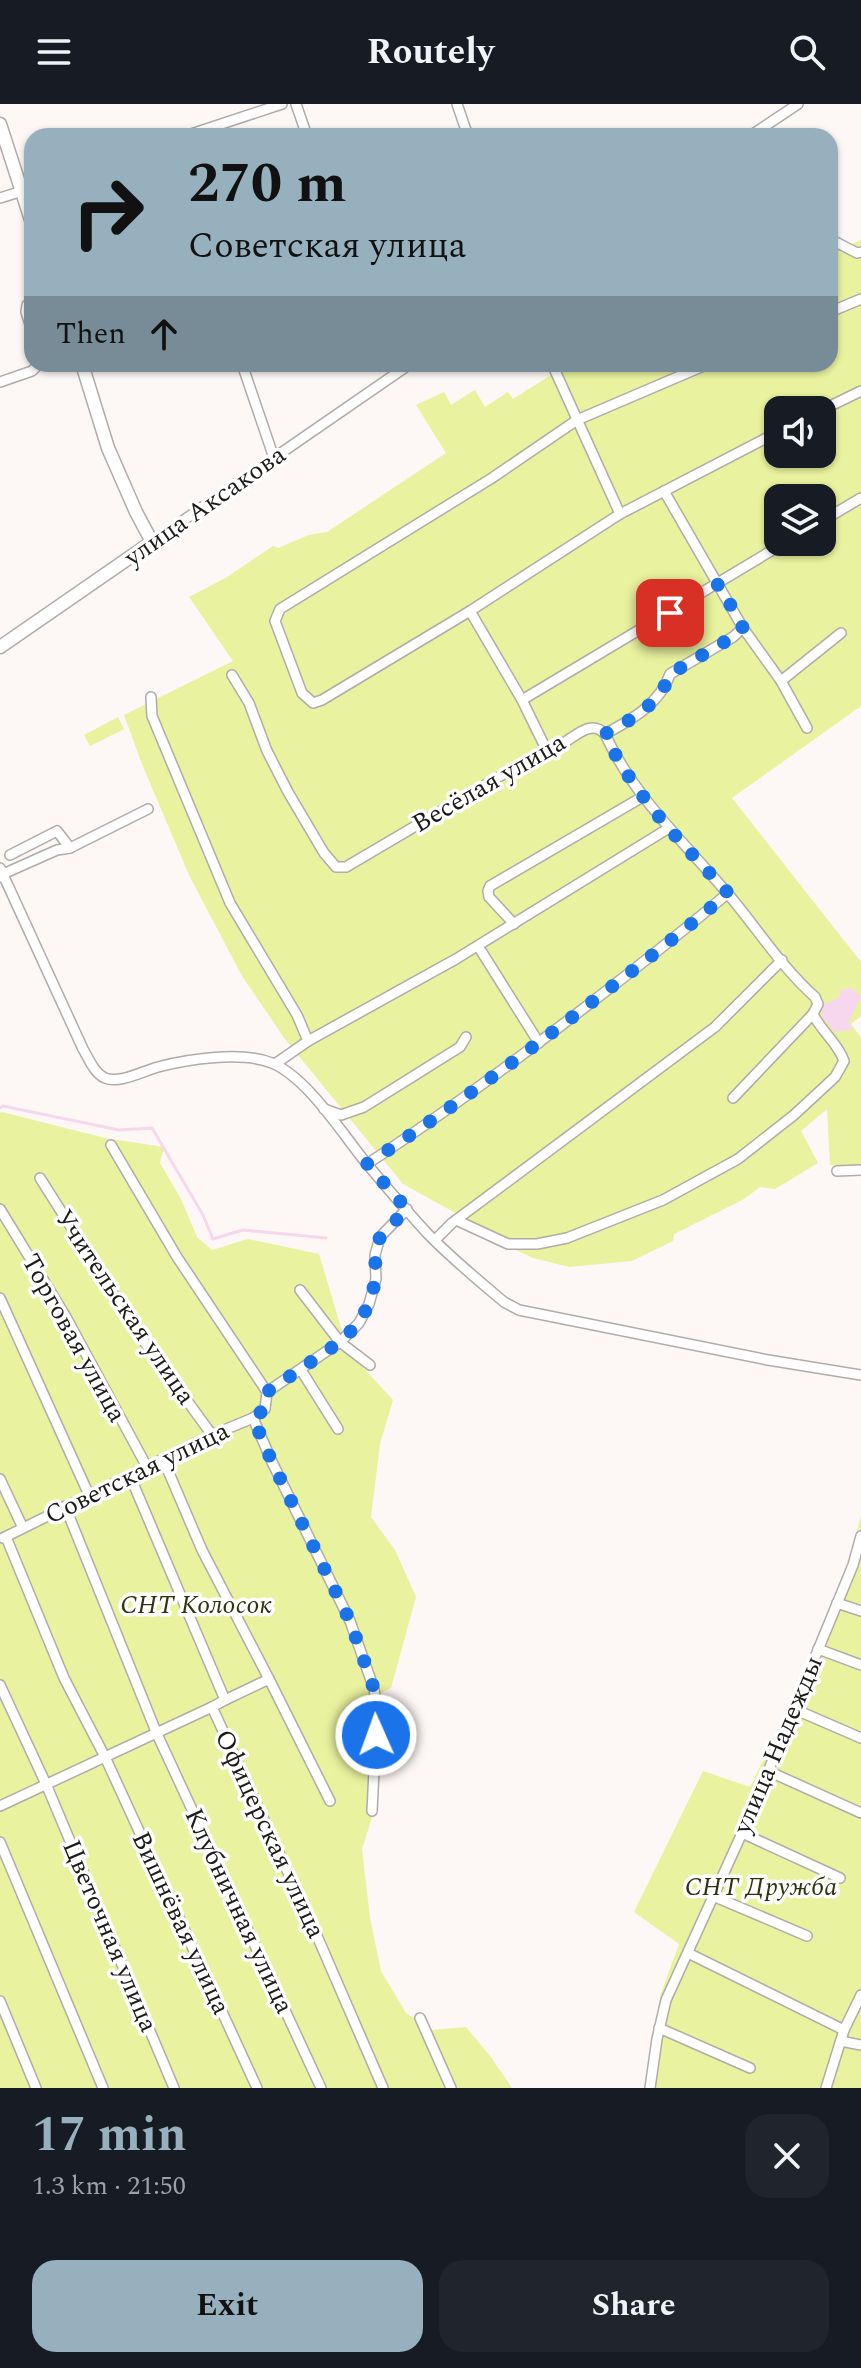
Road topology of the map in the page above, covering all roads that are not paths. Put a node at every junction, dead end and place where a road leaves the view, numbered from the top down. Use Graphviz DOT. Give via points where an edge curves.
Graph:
graph roads {
  1 [pos="282,104"];
  2 [pos="296,104"];
  3 [pos="457,104"];
  4 [pos="798,104"];
  5 [pos="0,124"];
  6 [pos="209,128"];
  7 [pos="304,128"];
  8 [pos="465,128"];
  9 [pos="762,128"];
  10 [pos="24,185"];
  11 [pos="24,191"];
  12 [pos="0,198"];
  13 [pos="838,243"];
  14 [pos="861,252"];
  15 [pos="861,299"];
  16 [pos="838,309"];
  17 [pos="29,372"];
  18 [pos="84,372"];
  19 [pos="245,372"];
  20 [pos="398,372"];
  21 [pos="556,372"];
  22 [pos="689,372"];
  23 [pos="0,382"];
  24 [pos="861,391"];
  25 [pos="836,403"];
  26 [pos="577,420"];
  27 [pos="764,439"];
  28 [pos="274,458"];
  29 [pos="664,491"];
  30 [pos="861,498"];
  31 [pos="836,513"];
  32 [pos="620,514"];
  33 [pos="152,542"];
  34 [pos="764,555"];
  35 [pos="719,584"];
  36 [pos="470,611"];
  37 [pos="743,628"];
  38 [pos="841,633"];
  39 [pos="0,647"];
  40 [pos="232,675"];
  41 [pos="781,681"];
  42 [pos="151,697"];
  43 [pos="522,700"];
  44 [pos="807,728"];
  45 [pos="605,734"];
  46 [pos="546,749"];
  47 [pos="644,796"];
  48 [pos="148,809"];
  49 [pos="669,828"];
  50 [pos="70,848"];
  51 [pos="10,855"];
  52 [pos="1,873"];
  53 [pos="728,893"];
  54 [pos="514,924"];
  55 [pos="478,946"];
  56 [pos="782,960"];
  57 [pos="813,1014"];
  58 [pos="466,1037"];
  59 [pos="308,1041"];
  60 [pos="539,1043"];
  61 [pos="275,1064"];
  62 [pos="733,1098"];
  63 [pos="324,1109"];
  64 [pos="111,1145"];
  65 [pos="367,1164"];
  66 [pos="861,1170"];
  67 [pos="837,1171"];
  68 [pos="40,1178"];
  69 [pos="0,1209"];
  70 [pos="407,1209"];
  71 [pos="456,1220"];
  72 [pos="435,1240"];
  73 [pos="300,1290"];
  74 [pos="0,1298"];
  75 [pos="340,1342"];
  76 [pos="370,1365"];
  77 [pos="301,1370"];
  78 [pos="861,1375"];
  79 [pos="267,1392"];
  80 [pos="253,1418"];
  81 [pos="338,1429"];
  82 [pos="212,1435"];
  83 [pos="163,1459"];
  84 [pos="147,1467"];
  85 [pos="130,1476"];
  86 [pos="0,1479"];
  87 [pos="89,1495"];
  88 [pos="65,1506"];
  89 [pos="23,1528"];
  90 [pos="861,1536"];
  91 [pos="3,1538"];
  92 [pos="857,1566"];
  93 [pos="837,1603"];
  94 [pos="861,1611"];
  95 [pos="818,1649"];
  96 [pos="861,1665"];
  97 [pos="269,1679"];
  98 [pos="0,1685"];
  99 [pos="225,1700"];
  100 [pos="212,1707"];
  101 [pos="794,1709"];
  102 [pos="157,1734"];
  103 [pos="861,1738"];
  104 [pos="105,1757"];
  105 [pos="768,1771"];
  106 [pos="46,1784"];
  107 [pos="330,1801"];
  108 [pos="0,1806"];
  109 [pos="372,1811"];
  110 [pos="861,1813"];
  111 [pos="742,1833"];
  112 [pos="0,1842"];
  113 [pos="840,1878"];
  114 [pos="713,1896"];
  115 [pos="807,1936"];
  116 [pos="688,1953"];
  117 [pos="861,1995"];
  118 [pos="0,2001"];
  119 [pos="420,2018"];
  120 [pos="659,2028"];
  121 [pos="844,2030"];
  122 [pos="841,2041"];
  123 [pos="861,2045"];
  124 [pos="750,2068"];
  125 [pos="36,2088"];
  126 [pos="103,2088"];
  127 [pos="174,2088"];
  128 [pos="257,2088"];
  129 [pos="321,2088"];
  130 [pos="383,2088"];
  131 [pos="451,2088"];
  132 [pos="650,2088"];
  133 [pos="826,2088"];
  1 -- 6 [label="street"];
  2 -- 7 [label="street"];
  3 -- 8 [label="street"];
  4 -- 9 [label="street"];
  5 -- 10 [label="street"];
  11 -- 12 [label="street"];
  13 -- 14 [label="street"];
  15 -- 16 [label="street"];
  17 -- 23 [label="street"];
  18 -- 33 [label="street" via="108,448"];
  19 -- 28 [label="street"];
  20 -- 28 [label="street, улица Аксакова"];
  21 -- 26 [label="street"];
  22 -- 26 [label="street"];
  24 -- 25 [label="street"];
  26 -- 32 [label="street"];
  26 -- 36 [label="street" via="280,609 275,621 302,693 313,703"];
  27 -- 29 [label="street"];
  28 -- 33 [label="street, улица Аксакова"];
  29 -- 32 [label="street"];
  29 -- 35 [label="street"];
  30 -- 31 [label="street"];
  32 -- 36 [label="street"];
  33 -- 39 [label="street, улица Аксакова"];
  34 -- 35 [label="street"];
  35 -- 37 [label="street"];
  35 -- 43 [label="street"];
  36 -- 43 [label="street"];
  37 -- 41 [label="street"];
  37 -- 45 [label="street, Весёлая улица" via="670,674 666,687 638,715"];
  38 -- 41 [label="street"];
  40 -- 46 [label="street, Весёлая улица" via="288,792 336,867 346,867"];
  41 -- 44 [label="street"];
  42 -- 59 [label="street" via="152,716 230,903"];
  43 -- 46 [label="street"];
  45 -- 46 [label="street, Весёлая улица" via="594,727"];
  45 -- 47 [label="street"];
  47 -- 49 [label="street"];
  47 -- 54 [label="street" via="490,886 489,897"];
  48 -- 50 [label="street"];
  49 -- 53 [label="street"];
  49 -- 54 [label="street"];
  50 -- 51 [label="street" via="57,831"];
  50 -- 52 [label="street"];
  52 -- 61 [label="street" via="88,1057 103,1077 115,1080 213,1058"];
  53 -- 56 [label="street"];
  53 -- 60 [label="street"];
  54 -- 55 [label="street"];
  55 -- 59 [label="street"];
  55 -- 60 [label="street"];
  56 -- 57 [label="street" via="815,997"];
  56 -- 71 [label="street" via="715,1027"];
  57 -- 62 [label="street"];
  57 -- 71 [label="street" via="841,1053 841,1070 738,1159 663,1200 567,1238 508,1244"];
  58 -- 63 [label="street" via="460,1047 364,1107 341,1115"];
  59 -- 61 [label="street"];
  60 -- 65 [label="street"];
  61 -- 63 [label="street"];
  63 -- 65 [label="street"];
  64 -- 79 [label="street" via="177,1257"];
  65 -- 70 [label="street"];
  66 -- 67 [label="street"];
  68 -- 82 [label="street, Учительская улица" via="140,1336"];
  69 -- 84 [label="street, Торговая улица"];
  70 -- 72 [label="street"];
  70 -- 75 [label="street, Советская улица" via="380,1237 369,1304"];
  71 -- 72 [label="street"];
  72 -- 78 [label="street" via="519,1310"];
  73 -- 75 [label="street"];
  74 -- 87 [label="street"];
  75 -- 76 [label="street"];
  75 -- 77 [label="street, Советская улица"];
  77 -- 79 [label="street, Советская улица"];
  77 -- 81 [label="street"];
  79 -- 80 [label="street, Советская улица" via="265,1409"];
  80 -- 82 [label="street, Советская улица"];
  80 -- 109 [label="street" via="350,1621 374,1689"];
  82 -- 83 [label="street, Советская улица"];
  83 -- 84 [label="street, Советская улица"];
  83 -- 97 [label="street" via="202,1550"];
  84 -- 85 [label="street, Советская улица"];
  85 -- 87 [label="street, Советская улица"];
  85 -- 99 [label="street"];
  86 -- 89 [label="street"];
  87 -- 88 [label="street, Советская улица"];
  88 -- 89 [label="street, Советская улица"];
  88 -- 102 [label="street, Клубничная улица"];
  89 -- 91 [label="street, Советская улица"];
  90 -- 92 [label="street, улица Надежды"];
  91 -- 104 [label="street, Вишнёвая улица"];
  92 -- 93 [label="street, улица Надежды"];
  93 -- 94 [label="street"];
  93 -- 95 [label="street, улица Надежды"];
  95 -- 96 [label="street"];
  95 -- 101 [label="street, улица Надежды"];
  97 -- 99 [label="street"];
  97 -- 107 [label="street"];
  98 -- 106 [label="street, Цветочная улица"];
  99 -- 100 [label="street"];
  100 -- 102 [label="street, Офицерская улица"];
  100 -- 130 [label="street, Офицерская улица"];
  101 -- 103 [label="street"];
  101 -- 105 [label="street, улица Надежды"];
  102 -- 104 [label="street, Офицерская улица"];
  102 -- 129 [label="street, Клубничная улица"];
  104 -- 106 [label="street, Офицерская улица"];
  104 -- 128 [label="street, Вишнёвая улица"];
  105 -- 110 [label="street"];
  105 -- 111 [label="street, улица Надежды"];
  106 -- 108 [label="street, Офицерская улица"];
  106 -- 127 [label="street, Цветочная улица"];
  111 -- 113 [label="street"];
  111 -- 114 [label="street, улица Надежды"];
  112 -- 126 [label="street"];
  114 -- 115 [label="street"];
  114 -- 116 [label="street, улица Надежды"];
  116 -- 120 [label="street, улица Надежды"];
  116 -- 121 [label="street"];
  117 -- 121 [label="street"];
  118 -- 125 [label="street"];
  119 -- 131 [label="street"];
  120 -- 124 [label="street"];
  120 -- 132 [label="street, улица Надежды"];
  121 -- 122 [label="street"];
  122 -- 123 [label="street"];
  122 -- 133 [label="street"];
}
